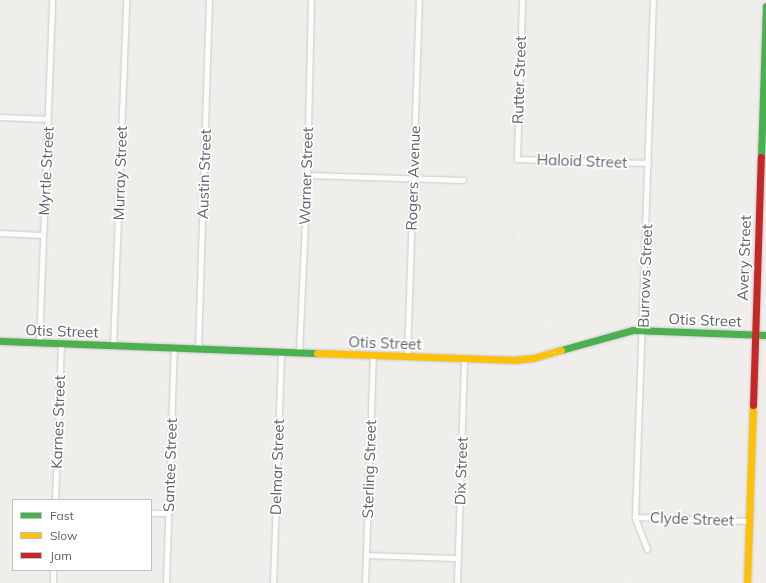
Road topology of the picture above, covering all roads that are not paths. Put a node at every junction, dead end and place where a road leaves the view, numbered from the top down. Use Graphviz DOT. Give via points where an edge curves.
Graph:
graph roads {
  1 [pos="52,0"];
  2 [pos="126,0"];
  3 [pos="210,0"];
  4 [pos="311,0"];
  5 [pos="420,0"];
  6 [pos="522,0"];
  7 [pos="653,0"];
  8 [pos="766,6"];
  9 [pos="765,79"];
  10 [pos="0,117"];
  11 [pos="48,118"];
  12 [pos="517,159"];
  13 [pos="648,163"];
  14 [pos="307,175"];
  15 [pos="412,178"];
  16 [pos="463,180"];
  17 [pos="0,233"];
  18 [pos="43,235"];
  19 [pos="643,330"];
  20 [pos="754,334"];
  21 [pos="766,335"];
  22 [pos="0,341"];
  23 [pos="39,343"];
  24 [pos="61,344"];
  25 [pos="113,346"];
  26 [pos="174,348"];
  27 [pos="198,349"];
  28 [pos="281,352"];
  29 [pos="299,352"];
  30 [pos="373,355"];
  31 [pos="407,356"];
  32 [pos="464,359"];
  33 [pos="55,499"];
  34 [pos="152,513"];
  35 [pos="168,513"];
  36 [pos="635,517"];
  37 [pos="749,521"];
  38 [pos="646,549"];
  39 [pos="366,555"];
  40 [pos="458,558"];
  41 [pos="53,571"];
  42 [pos="53,583"];
  43 [pos="166,583"];
  44 [pos="273,583"];
  45 [pos="365,583"];
  46 [pos="457,583"];
  47 [pos="748,583"];
  1 -- 11 [label="street, Myrtle Street"];
  2 -- 25 [label="street, Murray Street"];
  3 -- 27 [label="street, Austin Street"];
  4 -- 14 [label="street, Warner Street"];
  5 -- 15 [label="street, Rogers Avenue"];
  6 -- 12 [label="street, Rutter Street"];
  7 -- 13 [label="street, Burrows Street"];
  8 -- 9 [label="street, Avery Street"];
  9 -- 20 [label="street, Avery Street"];
  10 -- 11 [label="street"];
  11 -- 18 [label="street, Myrtle Street"];
  12 -- 13 [label="street, Haloid Street"];
  13 -- 19 [label="street, Burrows Street"];
  14 -- 15 [label="street"];
  14 -- 29 [label="street, Warner Street"];
  15 -- 16 [label="street"];
  15 -- 31 [label="street, Rogers Avenue"];
  17 -- 18 [label="street"];
  18 -- 23 [label="street, Myrtle Street"];
  19 -- 20 [label="street, Otis Street"];
  19 -- 32 [label="street, Otis Street" via="630,331 525,360"];
  19 -- 36 [label="street, Burrows Street"];
  20 -- 21 [label="street, Otis Street"];
  20 -- 37 [label="street, Avery Street"];
  22 -- 23 [label="street, Otis Street"];
  23 -- 24 [label="street, Otis Street"];
  24 -- 25 [label="street, Otis Street"];
  24 -- 33 [label="street, Karnes Street"];
  25 -- 26 [label="street, Otis Street"];
  26 -- 27 [label="street, Otis Street"];
  26 -- 35 [label="street, Santee Street"];
  27 -- 28 [label="street, Otis Street"];
  28 -- 29 [label="street, Otis Street"];
  28 -- 44 [label="street, Delmar Street"];
  29 -- 30 [label="street, Otis Street"];
  30 -- 31 [label="street, Otis Street"];
  30 -- 39 [label="street, Sterling Street"];
  31 -- 32 [label="street, Otis Street"];
  32 -- 40 [label="street, Dix Street"];
  34 -- 35 [label="street"];
  35 -- 43 [label="street, Santee Street"];
  36 -- 37 [label="street, Clyde Street"];
  36 -- 38 [label="street, Burrows Street"];
  37 -- 47 [label="street, Avery Street"];
  39 -- 40 [label="street"];
  39 -- 45 [label="street, Sterling Street"];
  40 -- 46 [label="street, Dix Street"];
  41 -- 42 [label="street"];
}
